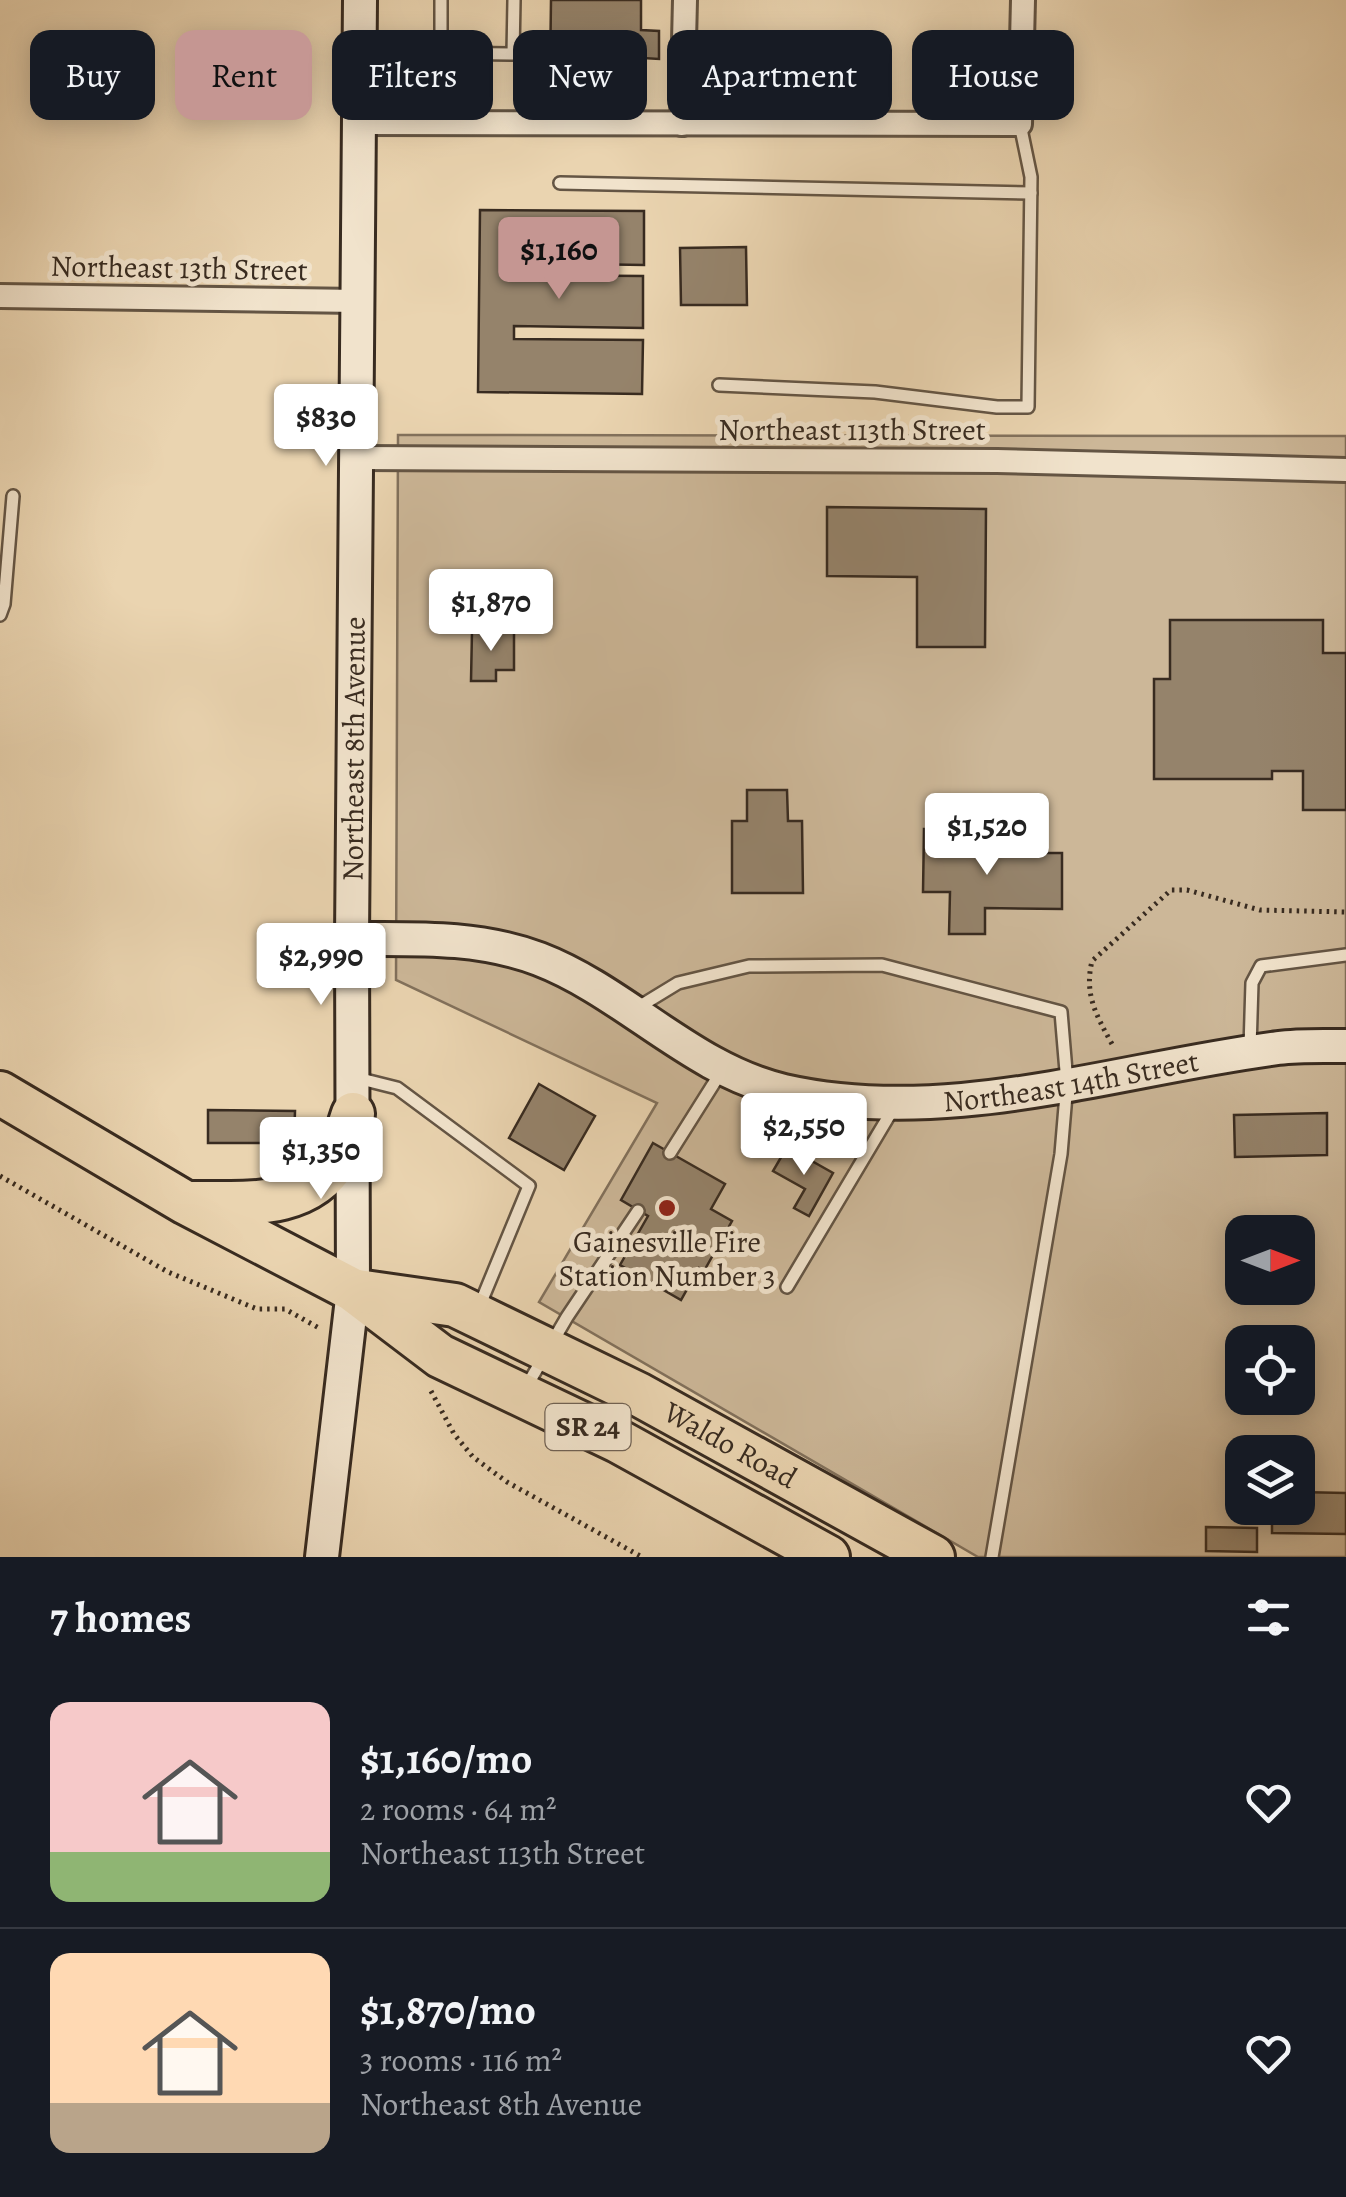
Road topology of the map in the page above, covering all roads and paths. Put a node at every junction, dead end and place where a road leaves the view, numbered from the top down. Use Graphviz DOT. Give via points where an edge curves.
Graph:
graph roads {
  1 [pos="360,0"];
  2 [pos="440,0"];
  3 [pos="514,0"];
  4 [pos="685,0"];
  5 [pos="1023,0"];
  6 [pos="360,30"];
  7 [pos="440,30"];
  8 [pos="493,54"];
  9 [pos="360,123"];
  10 [pos="682,124"];
  11 [pos="1020,124"];
  12 [pos="560,183"];
  13 [pos="1032,193"];
  14 [pos="0,296"];
  15 [pos="358,301"];
  16 [pos="718,384"];
  17 [pos="358,458"];
  18 [pos="1346,470"];
  19 [pos="13,496"];
  20 [pos="0,615"];
  21 [pos="1346,912"];
  22 [pos="352,939"];
  23 [pos="1346,955"];
  24 [pos="632,1011"];
  25 [pos="1112,1044"];
  26 [pos="1346,1046"];
  27 [pos="1250,1052"];
  28 [pos="724,1068"];
  29 [pos="1067,1083"];
  30 [pos="0,1093"];
  31 [pos="352,1096"];
  32 [pos="898,1101"];
  33 [pos="670,1153"];
  34 [pos="0,1176"];
  35 [pos="186,1203"];
  36 [pos="638,1210"];
  37 [pos="786,1287"];
  38 [pos="353,1290"];
  39 [pos="302,1309"];
  40 [pos="476,1315"];
  41 [pos="300,1318"];
  42 [pos="324,1330"];
  43 [pos="547,1350"];
  44 [pos="430,1390"];
  45 [pos="522,1394"];
  46 [pos="322,1557"];
  47 [pos="642,1557"];
  48 [pos="828,1557"];
  49 [pos="933,1557"];
  50 [pos="992,1557"];
  1 -- 6 [label="street, Northeast 8th Avenue"];
  2 -- 7 [label="lane"];
  3 -- 8 [label="lane" via="513,54"];
  4 -- 10 [label="street"];
  5 -- 11 [label="street"];
  9 -- 10 [label="street"];
  9 -- 15 [label="street, Northeast 8th Avenue"];
  10 -- 11 [label="street"];
  11 -- 13 [label="lane"];
  12 -- 13 [label="lane"];
  13 -- 16 [label="lane" via="1028,408"];
  14 -- 15 [label="street, Northeast 13th Street"];
  15 -- 17 [label="street, Northeast 8th Avenue"];
  17 -- 18 [label="street, Northeast 113th Street" via="978,460"];
  17 -- 22 [label="street, Northeast 8th Avenue"];
  19 -- 20 [label="lane"];
  21 -- 25 [label="path" via="1260,910 1171,890 1092,961 1090,999"];
  22 -- 24 [label="street, Northeast 14th Street" via="446,938 489,945 539,959"];
  22 -- 31 [label="street, Northeast 8th Avenue"];
  23 -- 27 [label="lane" via="1261,966 1252,983"];
  24 -- 28 [label="street, Northeast 14th Street"];
  24 -- 29 [label="lane" via="678,983 749,966 882,965 1061,1012"];
  26 -- 27 [label="street, Northeast 14th Street"];
  27 -- 29 [label="street, Northeast 14th Street"];
  28 -- 32 [label="street, Northeast 14th Street" via="783,1091"];
  28 -- 33 [label="lane"];
  29 -- 32 [label="street, Northeast 14th Street" via="964,1101"];
  29 -- 50 [label="lane" via="1061,1154"];
  30 -- 35 [label="highway, Waldo Road / SR 24"];
  31 -- 35 [label="highway" via="337,1159 301,1194"];
  31 -- 38 [label="street, Northeast 8th Avenue"];
  31 -- 40 [label="lane" via="397,1088 528,1186"];
  32 -- 37 [label="lane"];
  34 -- 41 [label="path" via="168,1272 257,1309 284,1309"];
  35 -- 38 [label="highway, Waldo Road / SR 24"];
  36 -- 43 [label="lane"];
  38 -- 40 [label="highway, Waldo Road / SR 24" via="455,1305"];
  38 -- 45 [label="highway, Waldo Road / SR 24" via="440,1356"];
  38 -- 46 [label="street, Northeast 8th Avenue"];
  39 -- 41 [label="path"];
  40 -- 43 [label="highway, Waldo Road / SR 24"];
  41 -- 42 [label="path"];
  43 -- 45 [label="lane"];
  43 -- 49 [label="highway, Waldo Road / SR 24"];
  44 -- 47 [label="path" via="473,1457"];
  45 -- 48 [label="highway, Waldo Road / SR 24"];
}
